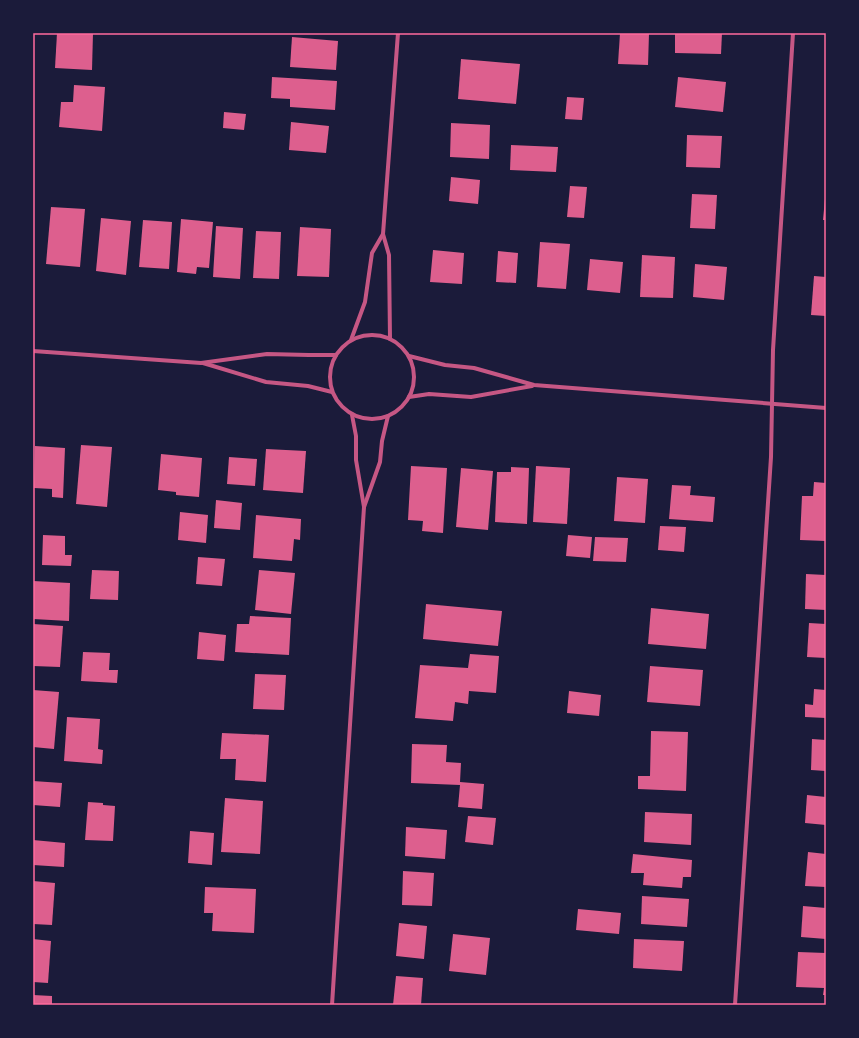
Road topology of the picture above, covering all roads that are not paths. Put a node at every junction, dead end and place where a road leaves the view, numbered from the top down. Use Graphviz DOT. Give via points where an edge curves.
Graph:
graph roads {
  1 [pos="398,33"];
  2 [pos="793,33"];
  3 [pos="383,234"];
  4 [pos="390,339"];
  5 [pos="351,340"];
  6 [pos="33,351"];
  7 [pos="336,355"];
  8 [pos="409,356"];
  9 [pos="201,363"];
  10 [pos="534,385"];
  11 [pos="332,392"];
  12 [pos="409,397"];
  13 [pos="773,404"];
  14 [pos="826,408"];
  15 [pos="352,415"];
  16 [pos="388,416"];
  17 [pos="364,507"];
  18 [pos="332,1005"];
  19 [pos="735,1005"];
  1 -- 3 [label="street"];
  2 -- 13 [label="street" via="772,350"];
  3 -- 4 [label="street" via="389,255"];
  3 -- 5 [label="street" via="372,253 365,302"];
  4 -- 5 [label="street" via="378,335 364,335"];
  4 -- 8 [label="street" via="401,346"];
  5 -- 7 [label="street"];
  6 -- 9 [label="street"];
  7 -- 9 [label="street" via="268,354"];
  7 -- 11 [label="street" via="331,367"];
  8 -- 10 [label="street" via="445,365 474,368"];
  8 -- 12 [label="street" via="414,376"];
  9 -- 11 [label="street" via="266,382 308,386"];
  10 -- 12 [label="street" via="471,397 429,394"];
  10 -- 13 [label="street"];
  11 -- 15 [label="street" via="337,401"];
  12 -- 16 [label="street" via="400,408"];
  13 -- 14 [label="street"];
  13 -- 19 [label="street"];
  15 -- 16 [label="street" via="364,419"];
  15 -- 17 [label="street"];
  16 -- 17 [label="street" via="380,462"];
  17 -- 18 [label="street"];
}
